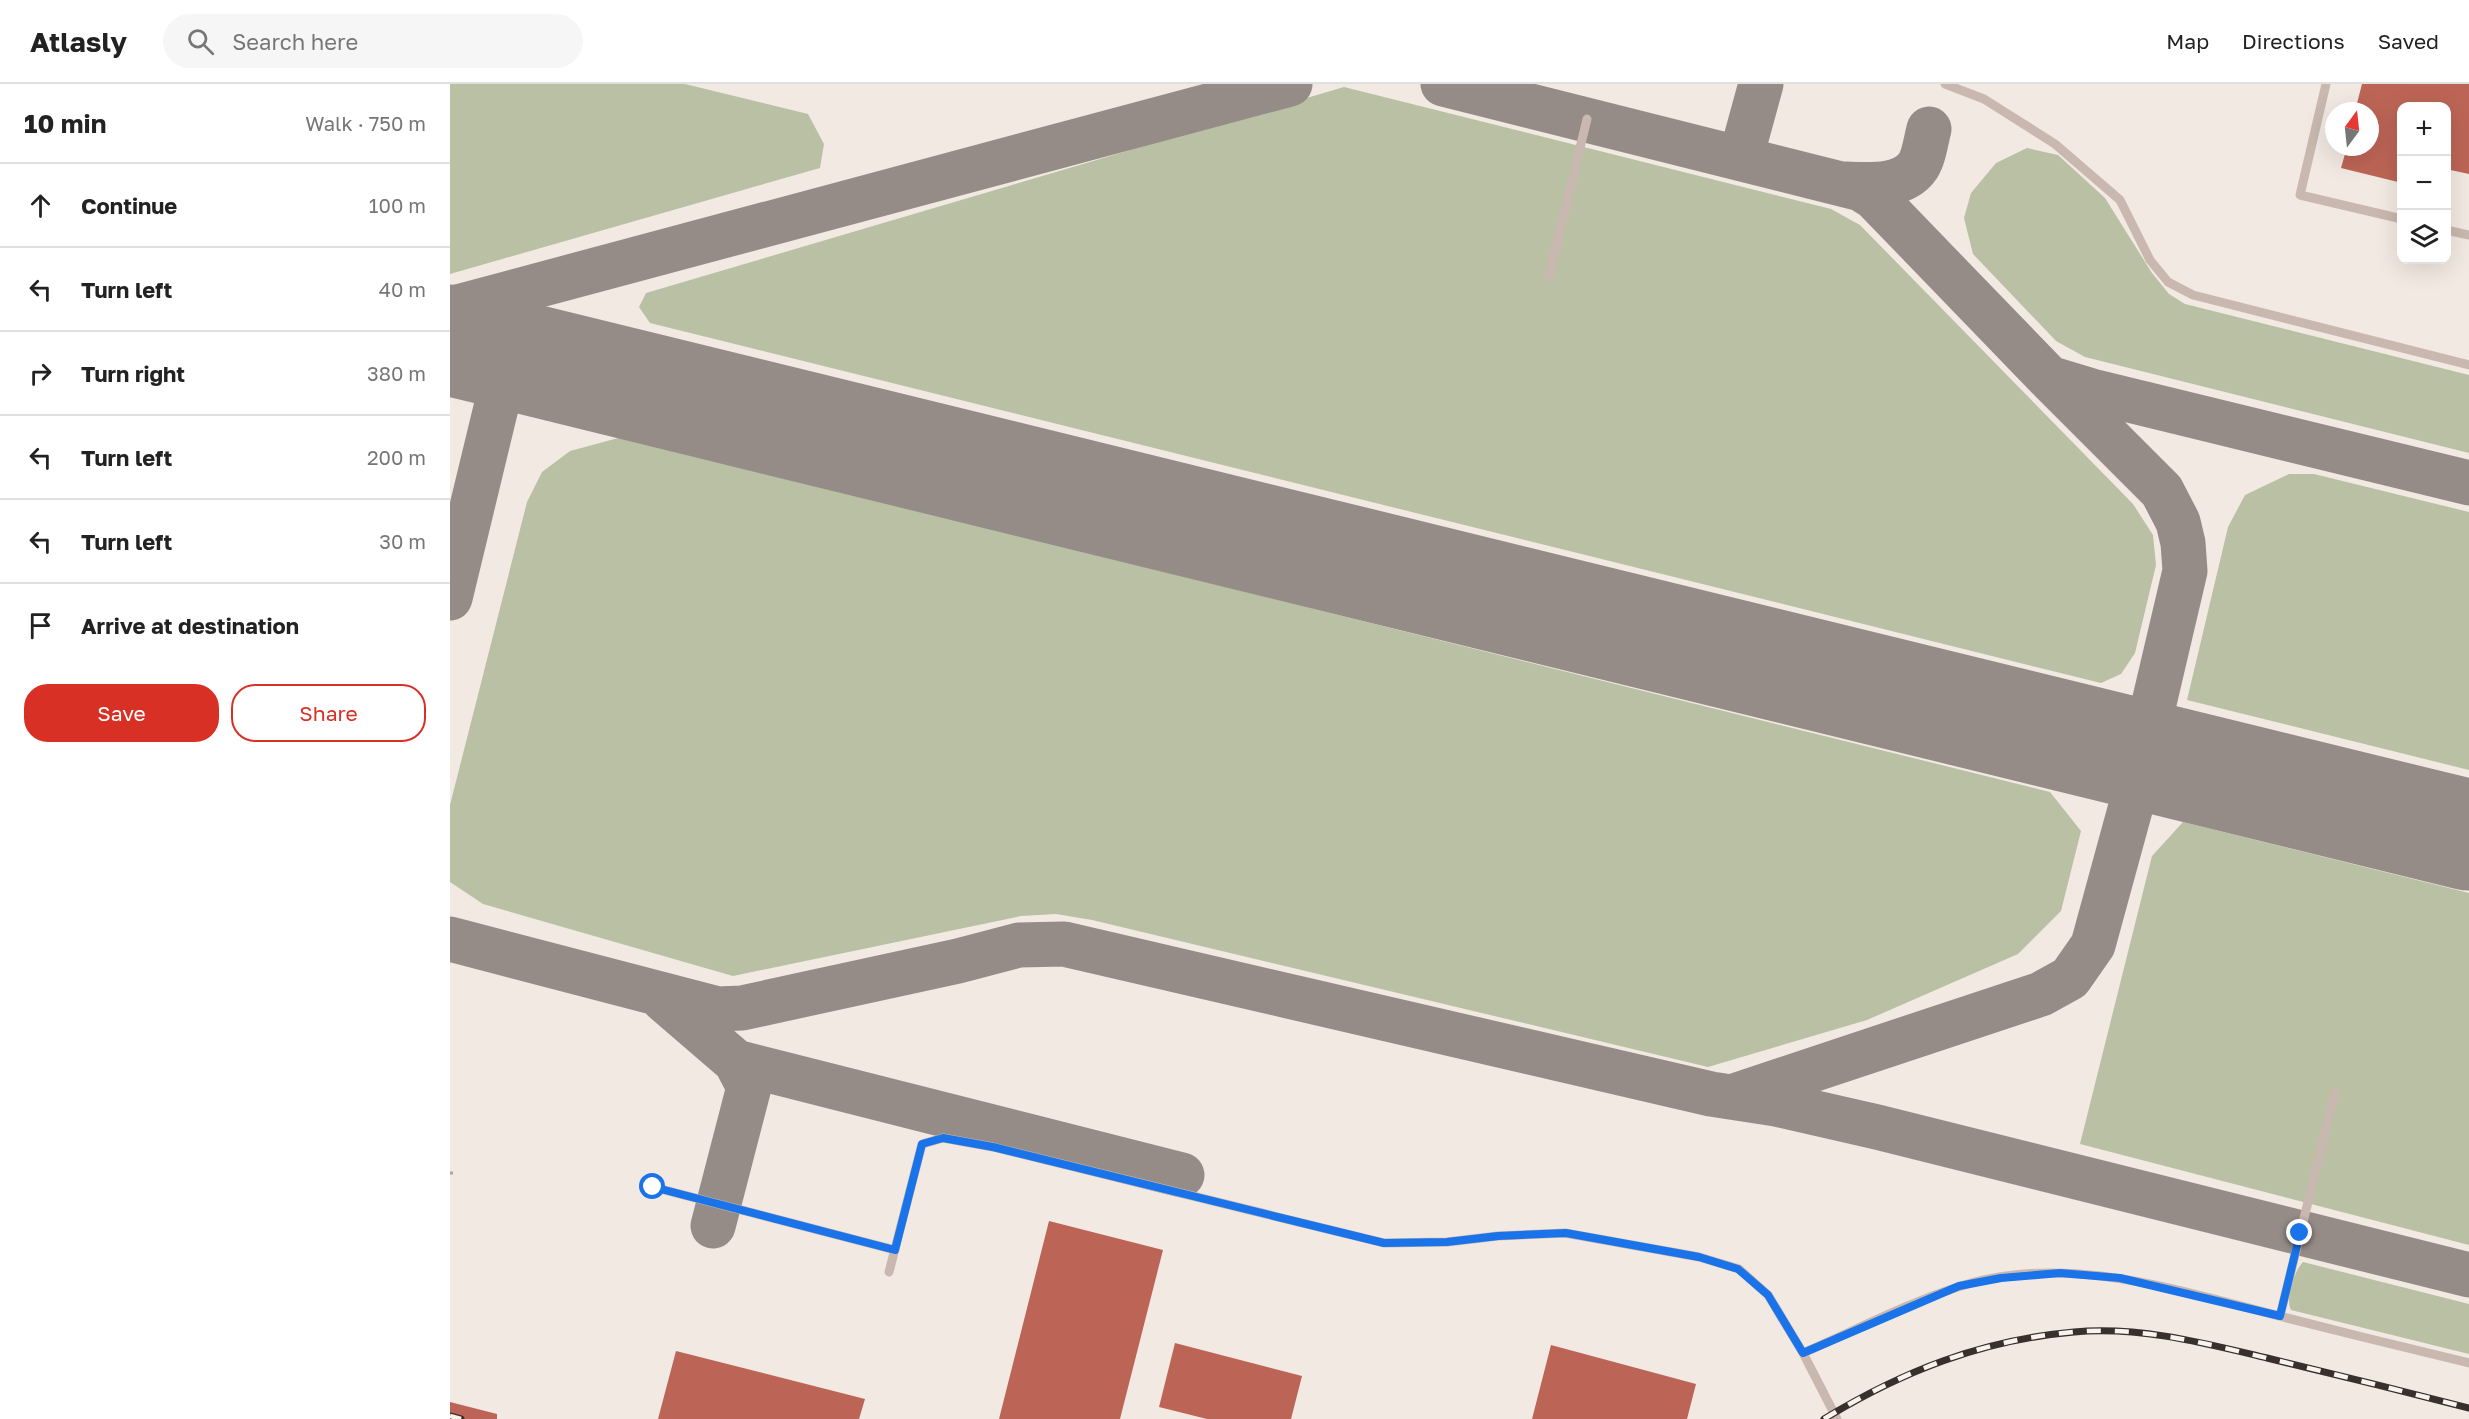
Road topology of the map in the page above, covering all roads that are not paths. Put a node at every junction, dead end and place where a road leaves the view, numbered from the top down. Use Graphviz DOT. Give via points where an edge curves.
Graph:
graph roads {
  1 [pos="1945,84"];
  2 [pos="2326,84"];
  3 [pos="1587,119"];
  4 [pos="2397,218"];
  5 [pos="2451,231"];
  6 [pos="2469,235"];
  7 [pos="1549,276"];
  8 [pos="2469,365"];
  9 [pos="2335,1092"];
  10 [pos="653,1187"];
  11 [pos="895,1250"];
  12 [pos="889,1272"];
  13 [pos="2280,1316"];
  14 [pos="1803,1353"];
  15 [pos="2469,1363"];
  16 [pos="1837,1419"];
  1 -- 8 [label="lane" via="1984,99 2055,144 2120,200 2150,260 2168,282 2193,295"];
  2 -- 4 [label="lane" via="2300,195"];
  3 -- 7 [label="lane"];
  5 -- 6 [label="lane"];
  9 -- 13 [label="lane"];
  10 -- 11 [label="lane"];
  11 -- 12 [label="lane"];
  11 -- 14 [label="lane" via="922,1144 943,1138 1384,1243 1566,1233 1699,1257 1738,1269 1768,1295"];
  13 -- 14 [label="lane" via="2120,1278 2060,1273 1959,1286"];
  13 -- 15 [label="lane"];
  14 -- 16 [label="lane"];
}
